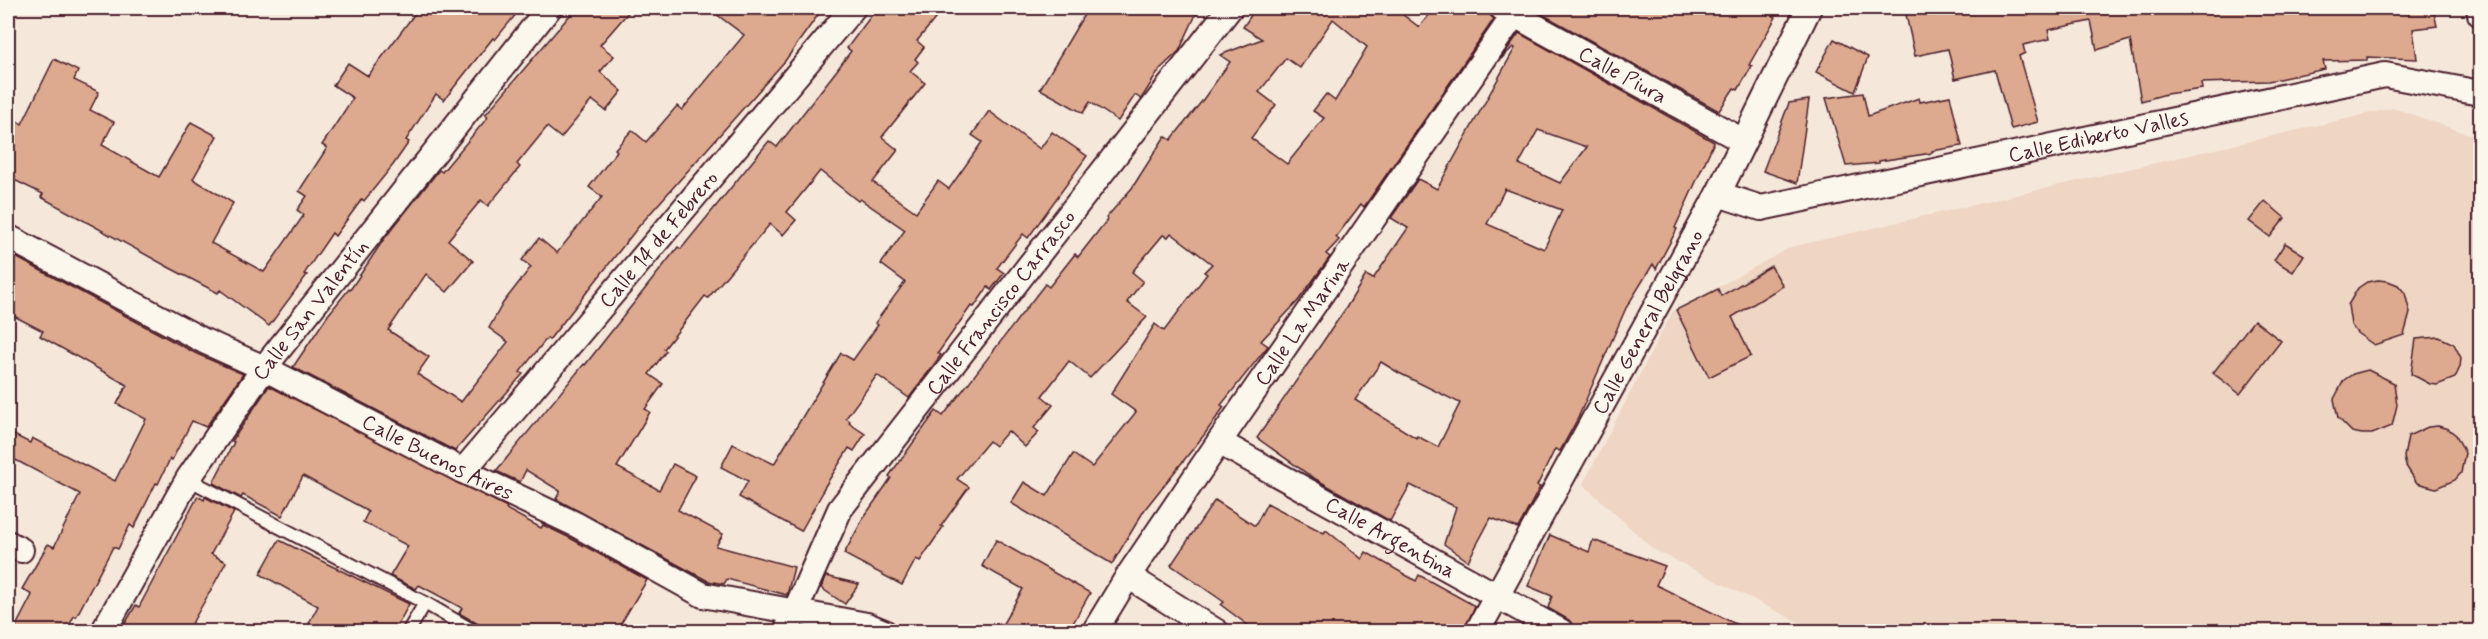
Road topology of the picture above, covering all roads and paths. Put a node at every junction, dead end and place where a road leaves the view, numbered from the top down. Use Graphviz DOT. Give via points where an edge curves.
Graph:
graph roads {
  1 [pos="549,8"];
  2 [pos="853,8"];
  3 [pos="1230,8"];
  4 [pos="1809,8"];
  5 [pos="2479,8"];
  6 [pos="1508,11"];
  7 [pos="2481,14"];
  8 [pos="2481,93"];
  9 [pos="1743,141"];
  10 [pos="1718,194"];
  11 [pos="8,237"];
  12 [pos="264,368"];
  13 [pos="1219,442"];
  14 [pos="463,471"];
  15 [pos="188,478"];
  16 [pos="1128,576"];
  17 [pos="1496,596"];
  18 [pos="425,603"];
  19 [pos="791,621"];
  20 [pos="103,632"];
  21 [pos="408,632"];
  22 [pos="475,632"];
  23 [pos="884,632"];
  24 [pos="1094,632"];
  25 [pos="1217,632"];
  26 [pos="1477,632"];
  27 [pos="1562,632"];
  1 -- 12 [label="street, Calle San Valentín"];
  2 -- 14 [label="street, Calle 14 de Febrero"];
  3 -- 19 [label="street, Calle Francisco Carrasco" via="840,509"];
  4 -- 9 [label="street, Calle General Belgrano"];
  5 -- 7 [label="street"];
  6 -- 9 [label="street, Calle Piura"];
  6 -- 13 [label="street, Calle La Marina"];
  8 -- 10 [label="street, Calle Ediberto Valles" via="2385,75 1761,208"];
  9 -- 10 [label="street, Calle General Belgrano"];
  10 -- 17 [label="street, Calle General Belgrano"];
  11 -- 12 [label="street, Calle Buenos Aires" via="204,341"];
  12 -- 14 [label="street, Calle Buenos Aires"];
  12 -- 15 [label="street, Calle San Valentín"];
  13 -- 16 [label="street, Calle La Marina"];
  13 -- 17 [label="street, Calle Argentina"];
  14 -- 19 [label="street, Calle Buenos Aires" via="575,524 704,595"];
  15 -- 18 [label="lane"];
  15 -- 20 [label="street, Calle San Valentín"];
  16 -- 24 [label="street, Calle La Marina"];
  16 -- 25 [label="street"];
  17 -- 26 [label="street, Calle General Belgrano"];
  17 -- 27 [label="street, Calle Argentina"];
  18 -- 21 [label="lane"];
  18 -- 22 [label="lane"];
  19 -- 23 [label="street, Calle Buenos Aires" via="867,625"];
}
